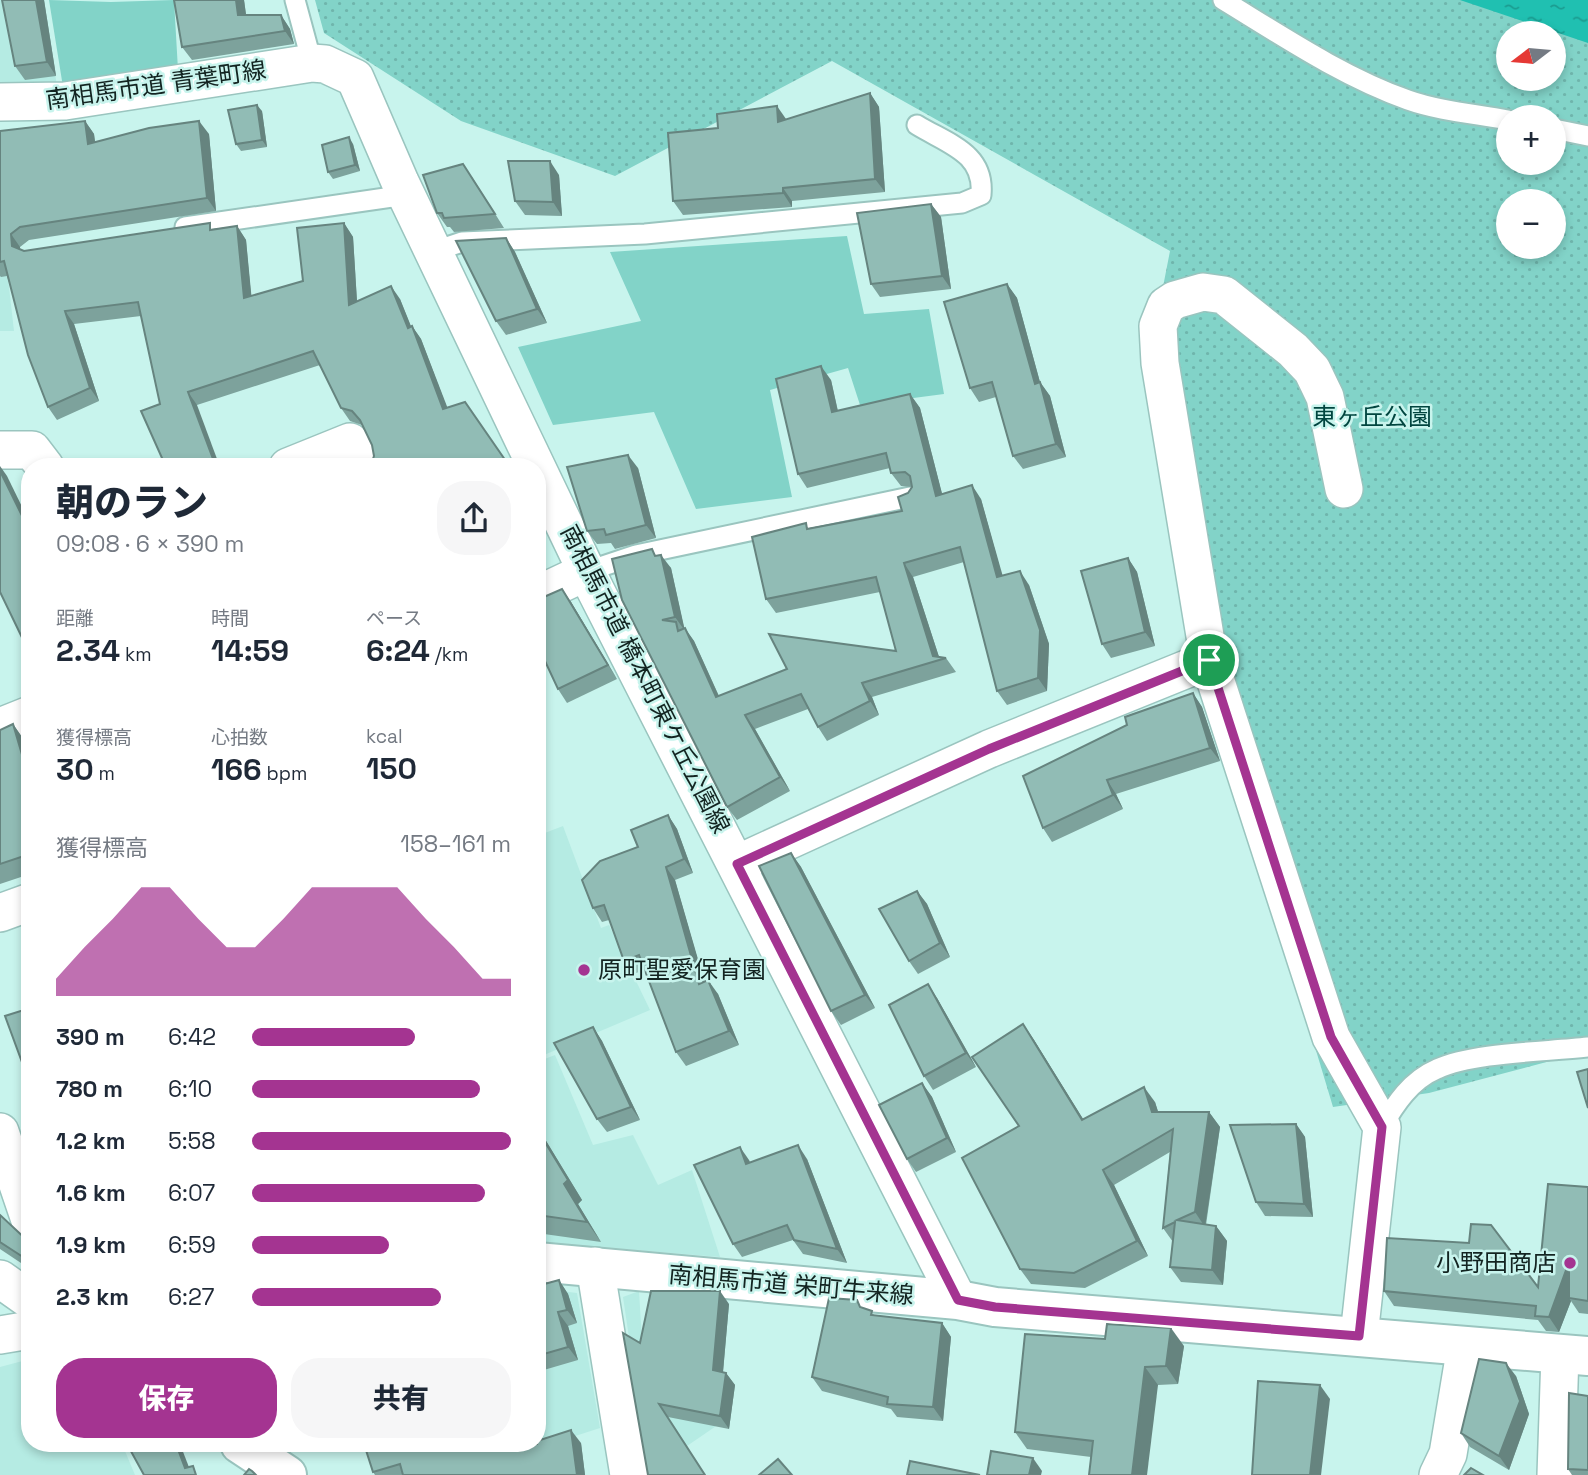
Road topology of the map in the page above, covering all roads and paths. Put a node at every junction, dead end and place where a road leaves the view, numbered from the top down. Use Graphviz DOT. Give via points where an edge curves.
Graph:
graph roads {
  1 [pos="295,0"];
  2 [pos="1223,0"];
  3 [pos="312,64"];
  4 [pos="0,102"];
  5 [pos="1496,118"];
  6 [pos="917,125"];
  7 [pos="1566,131"];
  8 [pos="1588,136"];
  9 [pos="406,195"];
  10 [pos="166,230"];
  11 [pos="435,251"];
  12 [pos="0,450"];
  13 [pos="38,458"];
  14 [pos="310,458"];
  15 [pos="358,458"];
  16 [pos="532,458"];
  17 [pos="546,486"];
  18 [pos="1344,489"];
  19 [pos="910,498"];
  20 [pos="588,571"];
  21 [pos="546,590"];
  22 [pos="1209,660"];
  23 [pos="21,719"];
  24 [pos="0,727"];
  25 [pos="737,864"];
  26 [pos="21,905"];
  27 [pos="0,913"];
  28 [pos="1588,1047"];
  29 [pos="1382,1127"];
  30 [pos="0,1132"];
  31 [pos="21,1194"];
  32 [pos="546,1263"];
  33 [pos="595,1266"];
  34 [pos="0,1279"];
  35 [pos="21,1294"];
  36 [pos="958,1300"];
  37 [pos="21,1332"];
  38 [pos="0,1335"];
  39 [pos="1359,1336"];
  40 [pos="1466,1346"];
  41 [pos="1574,1355"];
  42 [pos="252,1452"];
  43 [pos="286,1475"];
  44 [pos="629,1475"];
  45 [pos="1438,1475"];
  46 [pos="1556,1475"];
  1 -- 3 [label="lane"];
  2 -- 5 [label="lane" via="1320,58 1409,100"];
  3 -- 4 [label="street, 南相馬市道 青葉町線" via="65,101"];
  3 -- 9 [label="street, 南相馬市道 橋本町東ケ丘公園線" via="325,64 355,78"];
  6 -- 11 [label="lane" via="972,158 980,171 981,195 948,205 645,233 462,242"];
  7 -- 8 [label="lane"];
  9 -- 10 [label="lane"];
  9 -- 11 [label="street, 南相馬市道 橋本町東ケ丘公園線"];
  11 -- 16 [label="street, 南相馬市道 橋本町東ケ丘公園線"];
  12 -- 13 [label="street" via="32,450"];
  14 -- 15 [label="street" via="350,442"];
  17 -- 20 [label="street, 南相馬市道 橋本町東ケ丘公園線"];
  18 -- 22 [label="street" via="1325,397 1312,370 1293,350 1224,295 1203,292 1166,306 1158,326 1160,363"];
  19 -- 20 [label="lane" via="648,552"];
  20 -- 21 [label="street"];
  20 -- 25 [label="street, 南相馬市道 橋本町東ケ丘公園線"];
  22 -- 25 [label="street" via="989,749"];
  22 -- 29 [label="street" via="1331,1037"];
  23 -- 24 [label="street"];
  25 -- 36 [label="street, 南相馬市道 橋本町東ケ丘公園線"];
  26 -- 27 [label="street"];
  28 -- 29 [label="lane" via="1467,1060 1436,1069 1396,1103"];
  29 -- 39 [label="street"];
  30 -- 31 [label="street"];
  32 -- 33 [label="street, 南相馬市道 栄町牛来線"];
  33 -- 36 [label="street, 南相馬市道 栄町牛来線"];
  33 -- 44 [label="street"];
  34 -- 35 [label="street"];
  36 -- 39 [label="street, 南相馬市道 栄町牛来線" via="995,1307"];
  37 -- 38 [label="street"];
  39 -- 40 [label="street, 南相馬市道 栄町牛来線"];
  40 -- 41 [label="street, 南相馬市道 栄町牛来線"];
  40 -- 45 [label="street" via="1450,1443"];
  41 -- 46 [label="street"];
  42 -- 43 [label="street"];
}
